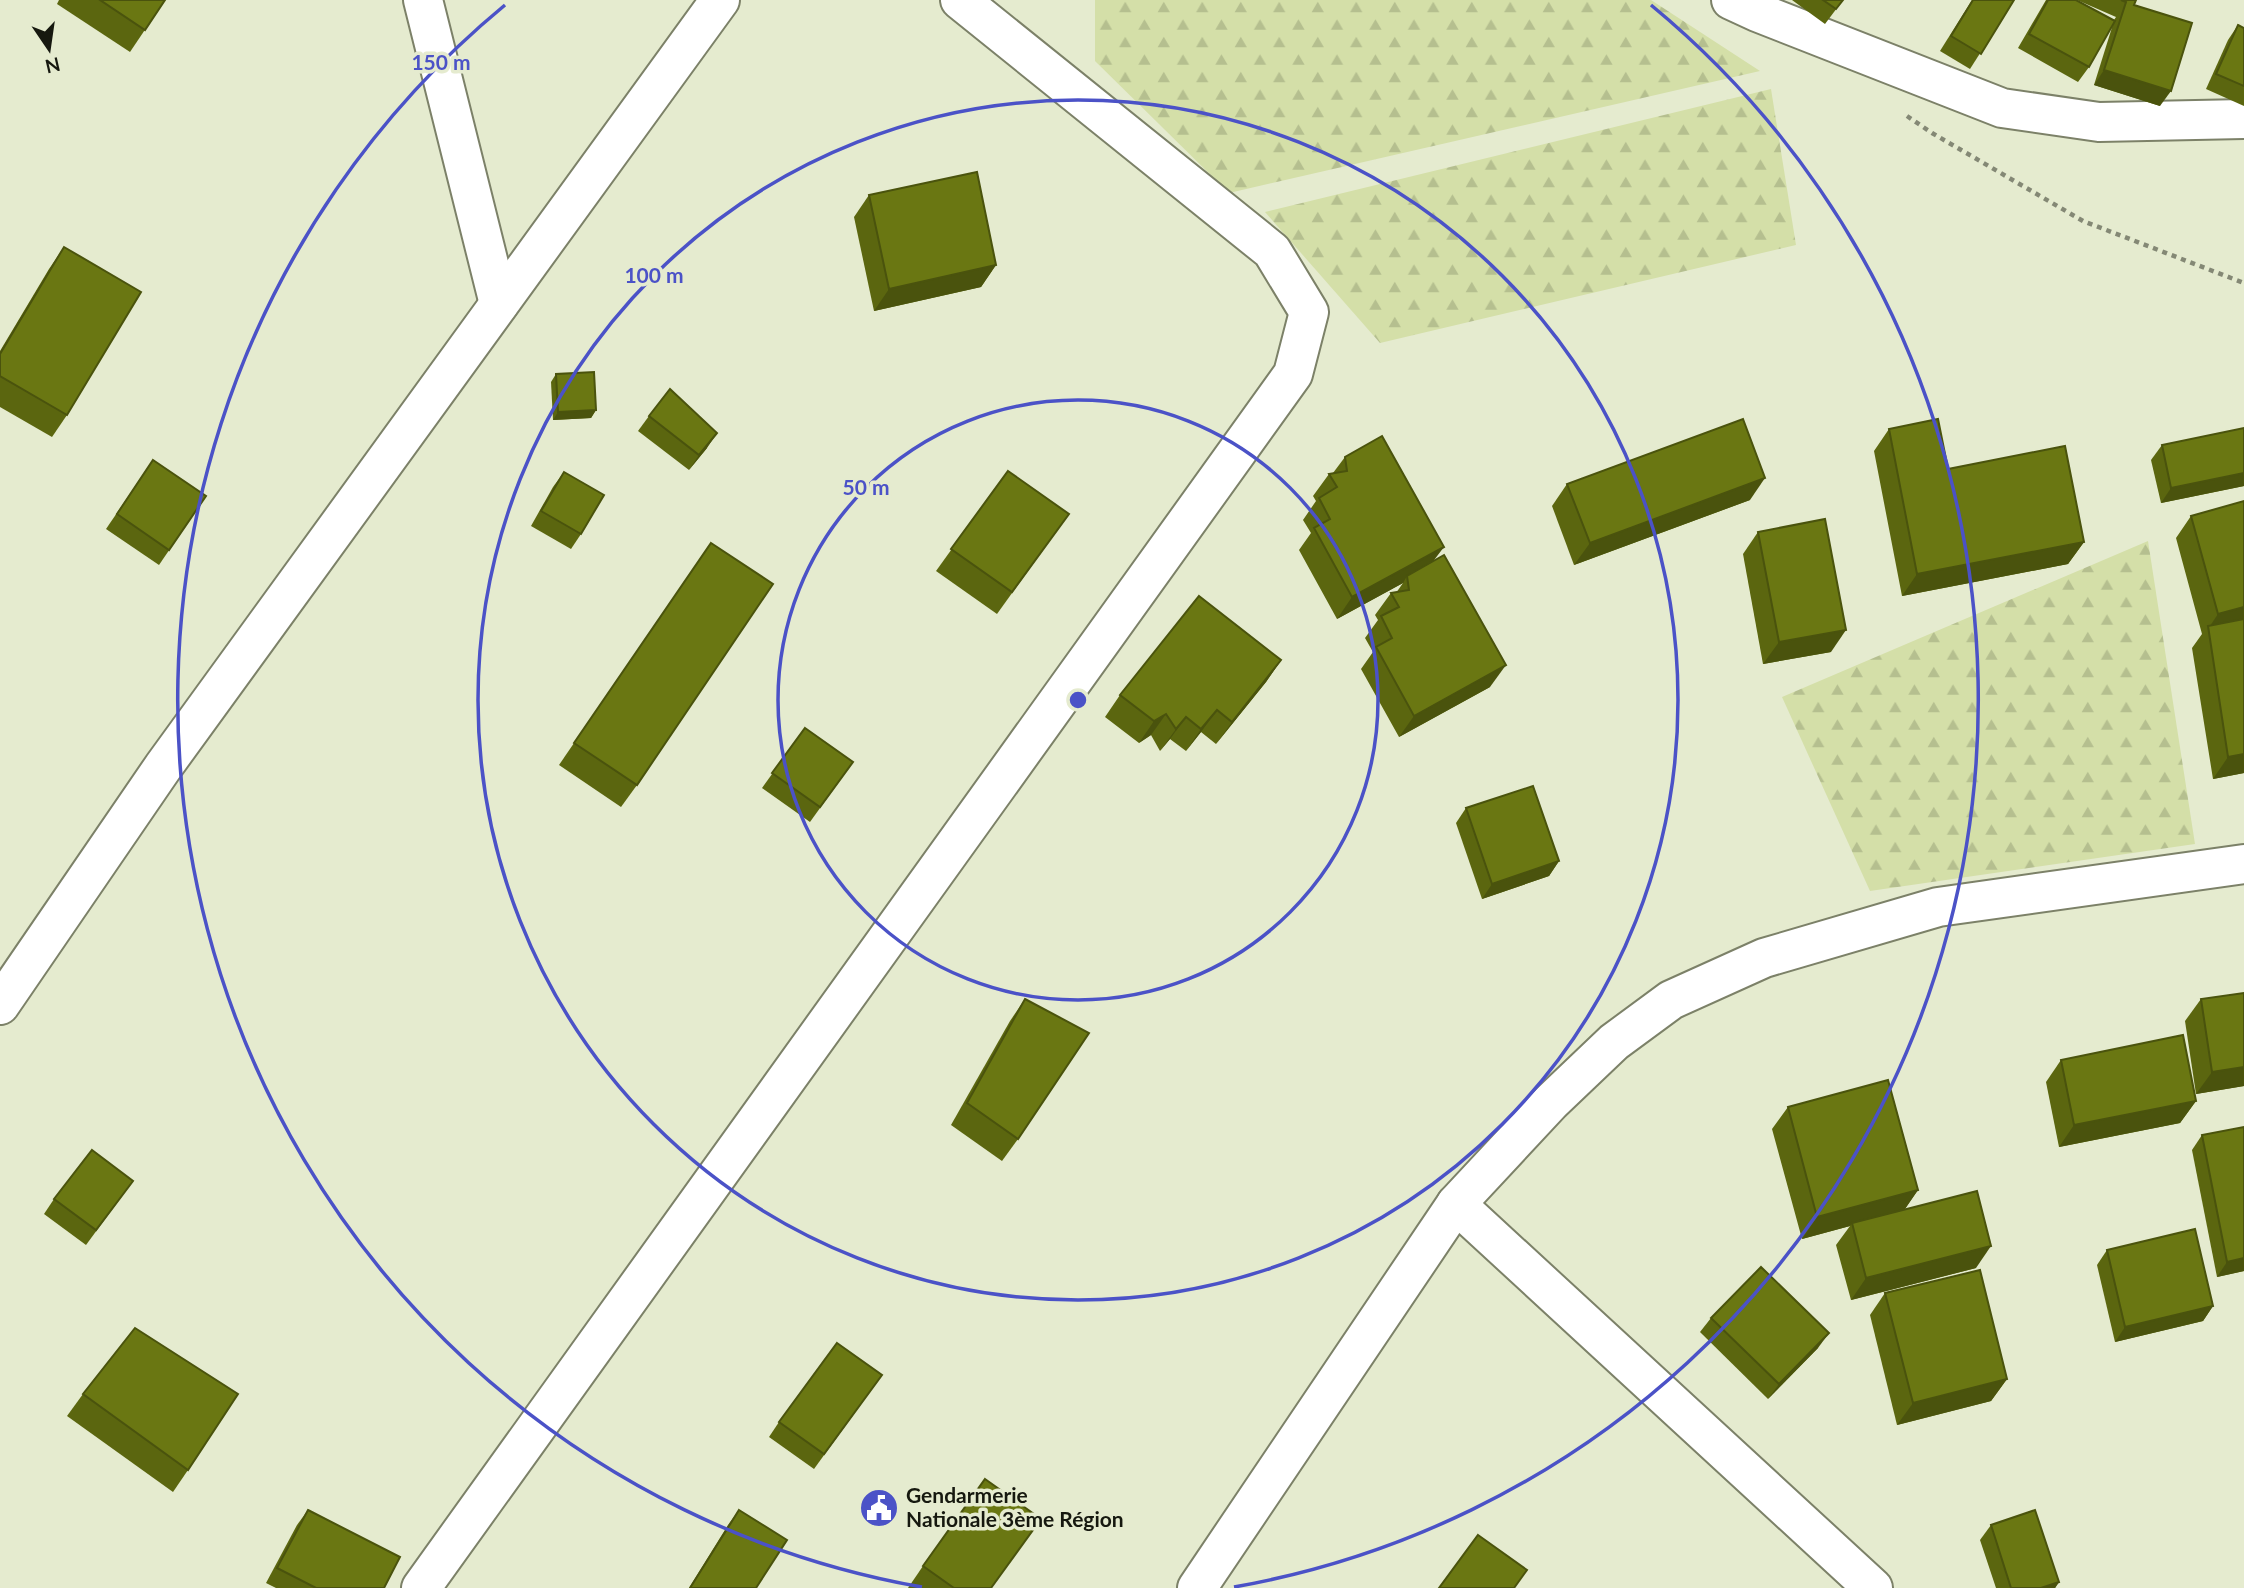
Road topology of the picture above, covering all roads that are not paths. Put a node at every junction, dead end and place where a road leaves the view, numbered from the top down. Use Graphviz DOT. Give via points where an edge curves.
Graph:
graph roads {
  1 [pos="423,0"];
  2 [pos="720,0"];
  3 [pos="960,0"];
  4 [pos="1731,0"];
  5 [pos="2244,119"];
  6 [pos="499,304"];
  7 [pos="2244,864"];
  8 [pos="0,1005"];
  9 [pos="1456,1204"];
  10 [pos="432,1584"];
  11 [pos="1197,1588"];
  12 [pos="1873,1588"];
  1 -- 6 [label="street"];
  2 -- 6 [label="street"];
  3 -- 10 [label="street" via="1272,251 1309,313 1293,374"];
  4 -- 5 [label="street" via="2002,108 2099,122"];
  6 -- 8 [label="street" via="163,767"];
  7 -- 9 [label="street" via="1938,907 1764,958 1671,1000 1614,1042"];
  9 -- 11 [label="street"];
  9 -- 12 [label="street"];
}
